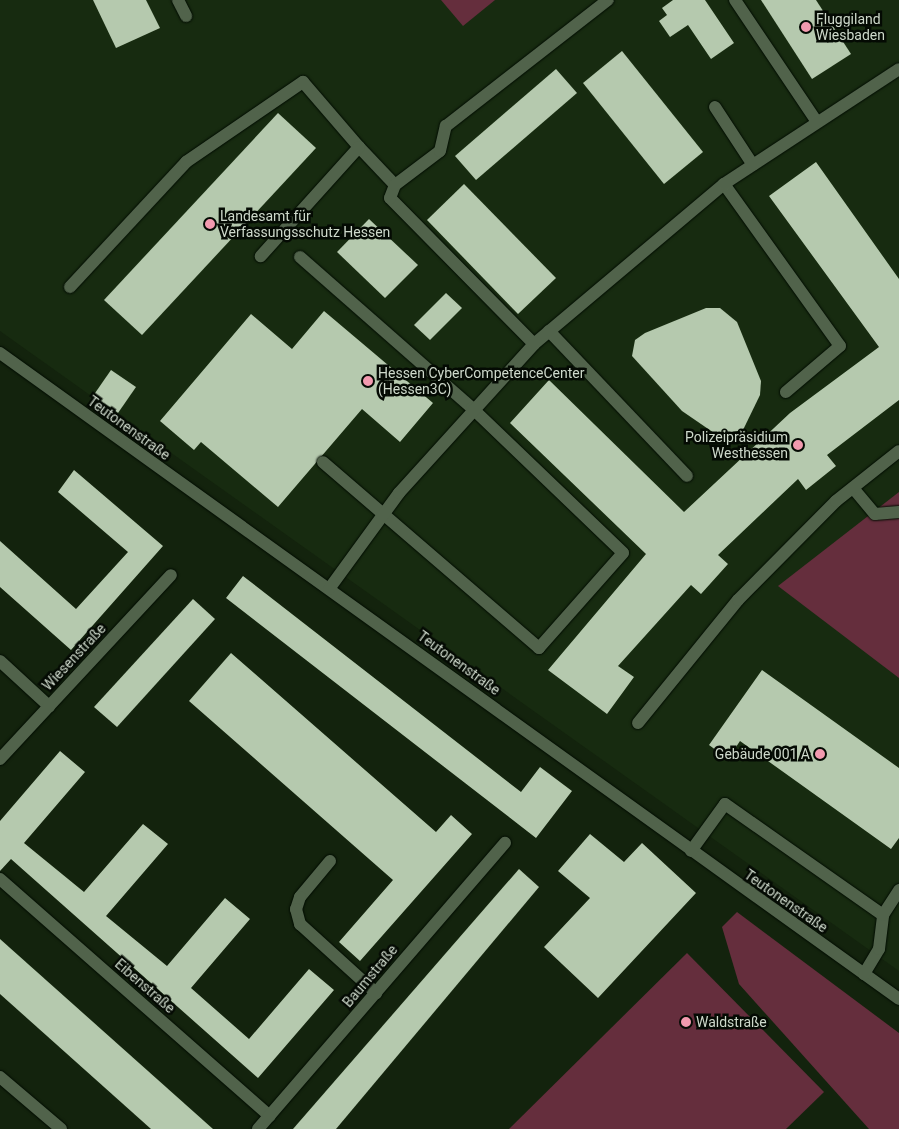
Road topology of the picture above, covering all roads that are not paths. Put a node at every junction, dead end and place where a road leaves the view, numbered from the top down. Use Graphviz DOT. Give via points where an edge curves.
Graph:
graph roads {
  1 [pos="178,0"];
  2 [pos="608,0"];
  3 [pos="735,0"];
  4 [pos="186,16"];
  5 [pos="899,69"];
  6 [pos="715,107"];
  7 [pos="817,122"];
  8 [pos="359,147"];
  9 [pos="753,164"];
  10 [pos="724,184"];
  11 [pos="395,185"];
  12 [pos="261,256"];
  13 [pos="300,257"];
  14 [pos="70,287"];
  15 [pos="549,331"];
  16 [pos="534,344"];
  17 [pos="0,353"];
  18 [pos="786,392"];
  19 [pos="472,408"];
  20 [pos="899,450"];
  21 [pos="323,462"];
  22 [pos="686,476"];
  23 [pos="853,488"];
  24 [pos="899,512"];
  25 [pos="384,514"];
  26 [pos="171,575"];
  27 [pos="329,589"];
  28 [pos="0,661"];
  29 [pos="50,706"];
  30 [pos="638,723"];
  31 [pos="0,759"];
  32 [pos="505,843"];
  33 [pos="691,851"];
  34 [pos="330,861"];
  35 [pos="0,879"];
  36 [pos="899,890"];
  37 [pos="883,915"];
  38 [pos="864,974"];
  39 [pos="376,993"];
  40 [pos="899,999"];
  41 [pos="0,1077"];
  42 [pos="270,1116"];
  43 [pos="61,1129"];
  44 [pos="258,1129"];
  1 -- 4 [label="street"];
  2 -- 11 [label="street" via="446,126 440,151"];
  3 -- 7 [label="street"];
  5 -- 7 [label="street"];
  6 -- 9 [label="street"];
  7 -- 9 [label="street"];
  8 -- 11 [label="street"];
  8 -- 12 [label="street"];
  8 -- 14 [label="street" via="303,82 186,162"];
  9 -- 10 [label="street"];
  10 -- 15 [label="street"];
  10 -- 18 [label="street" via="840,346"];
  11 -- 16 [label="street" via="390,198"];
  13 -- 19 [label="street"];
  15 -- 16 [label="street"];
  15 -- 22 [label="street"];
  16 -- 19 [label="street"];
  17 -- 27 [label="street, Teutonenstraße"];
  19 -- 25 [label="street"];
  19 -- 25 [label="street" via="623,553 538,648"];
  20 -- 23 [label="street"];
  21 -- 25 [label="street"];
  23 -- 24 [label="street" via="875,514"];
  23 -- 30 [label="street" via="738,600"];
  25 -- 27 [label="street"];
  26 -- 29 [label="street, Wiesenstraße"];
  27 -- 33 [label="street, Teutonenstraße"];
  28 -- 29 [label="street"];
  29 -- 31 [label="street, Wiesenstraße"];
  32 -- 39 [label="street, Baumstraße"];
  33 -- 37 [label="street" via="725,804"];
  33 -- 38 [label="street, Teutonenstraße"];
  34 -- 39 [label="street" via="300,897 296,909 300,924"];
  35 -- 42 [label="street, Eibenstraße"];
  36 -- 37 [label="street"];
  37 -- 38 [label="street" via="879,948"];
  38 -- 40 [label="street, Teutonenstraße"];
  39 -- 42 [label="street, Baumstraße"];
  41 -- 43 [label="street"];
  42 -- 44 [label="street, Baumstraße"];
}
